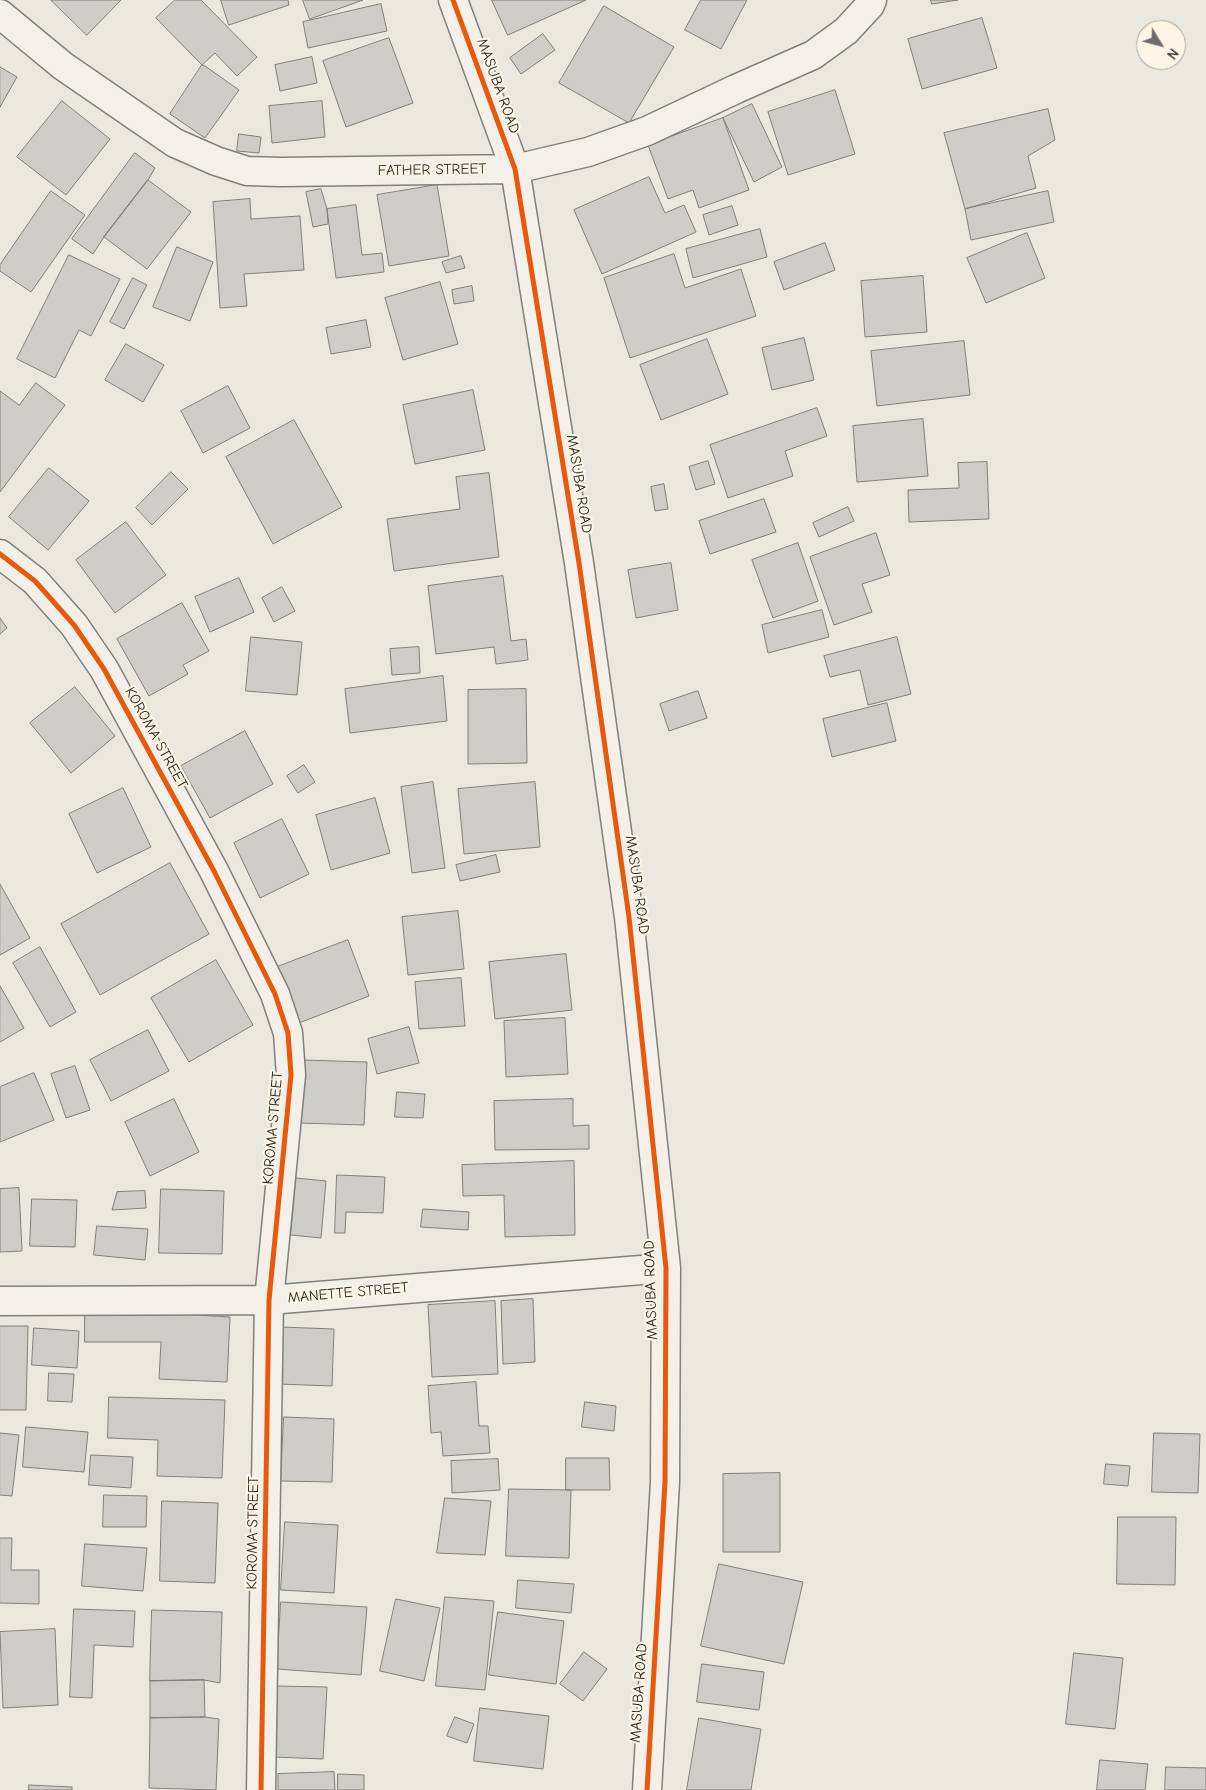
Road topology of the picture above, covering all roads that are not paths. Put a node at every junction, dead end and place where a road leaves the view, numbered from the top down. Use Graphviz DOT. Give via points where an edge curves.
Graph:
graph roads {
  1 [pos="453,0"];
  2 [pos="871,3"];
  3 [pos="0,14"];
  4 [pos="515,169"];
  5 [pos="0,554"];
  6 [pos="666,1268"];
  7 [pos="269,1300"];
  8 [pos="0,1301"];
  9 [pos="261,1790"];
  10 [pos="647,1790"];
  1 -- 4 [label="street, MASUBA ROAD"];
  2 -- 4 [label="street, FATHER STREET" via="846,30 813,55 647,132 588,152"];
  3 -- 4 [label="street, FATHER STREET" via="63,66 175,143 216,161 247,170 280,172"];
  4 -- 6 [label="street, MASUBA ROAD" via="579,563 629,917"];
  5 -- 7 [label="street, KOROMA STREET" via="35,581 74,625 104,669 214,871 275,994 288,1033 291,1075"];
  6 -- 7 [label="street, MANETTE STREET"];
  6 -- 10 [label="street, MASUBA ROAD" via="665,1482"];
  7 -- 8 [label="street, MANETTE STREET"];
  7 -- 9 [label="street, KOROMA STREET"];
}
